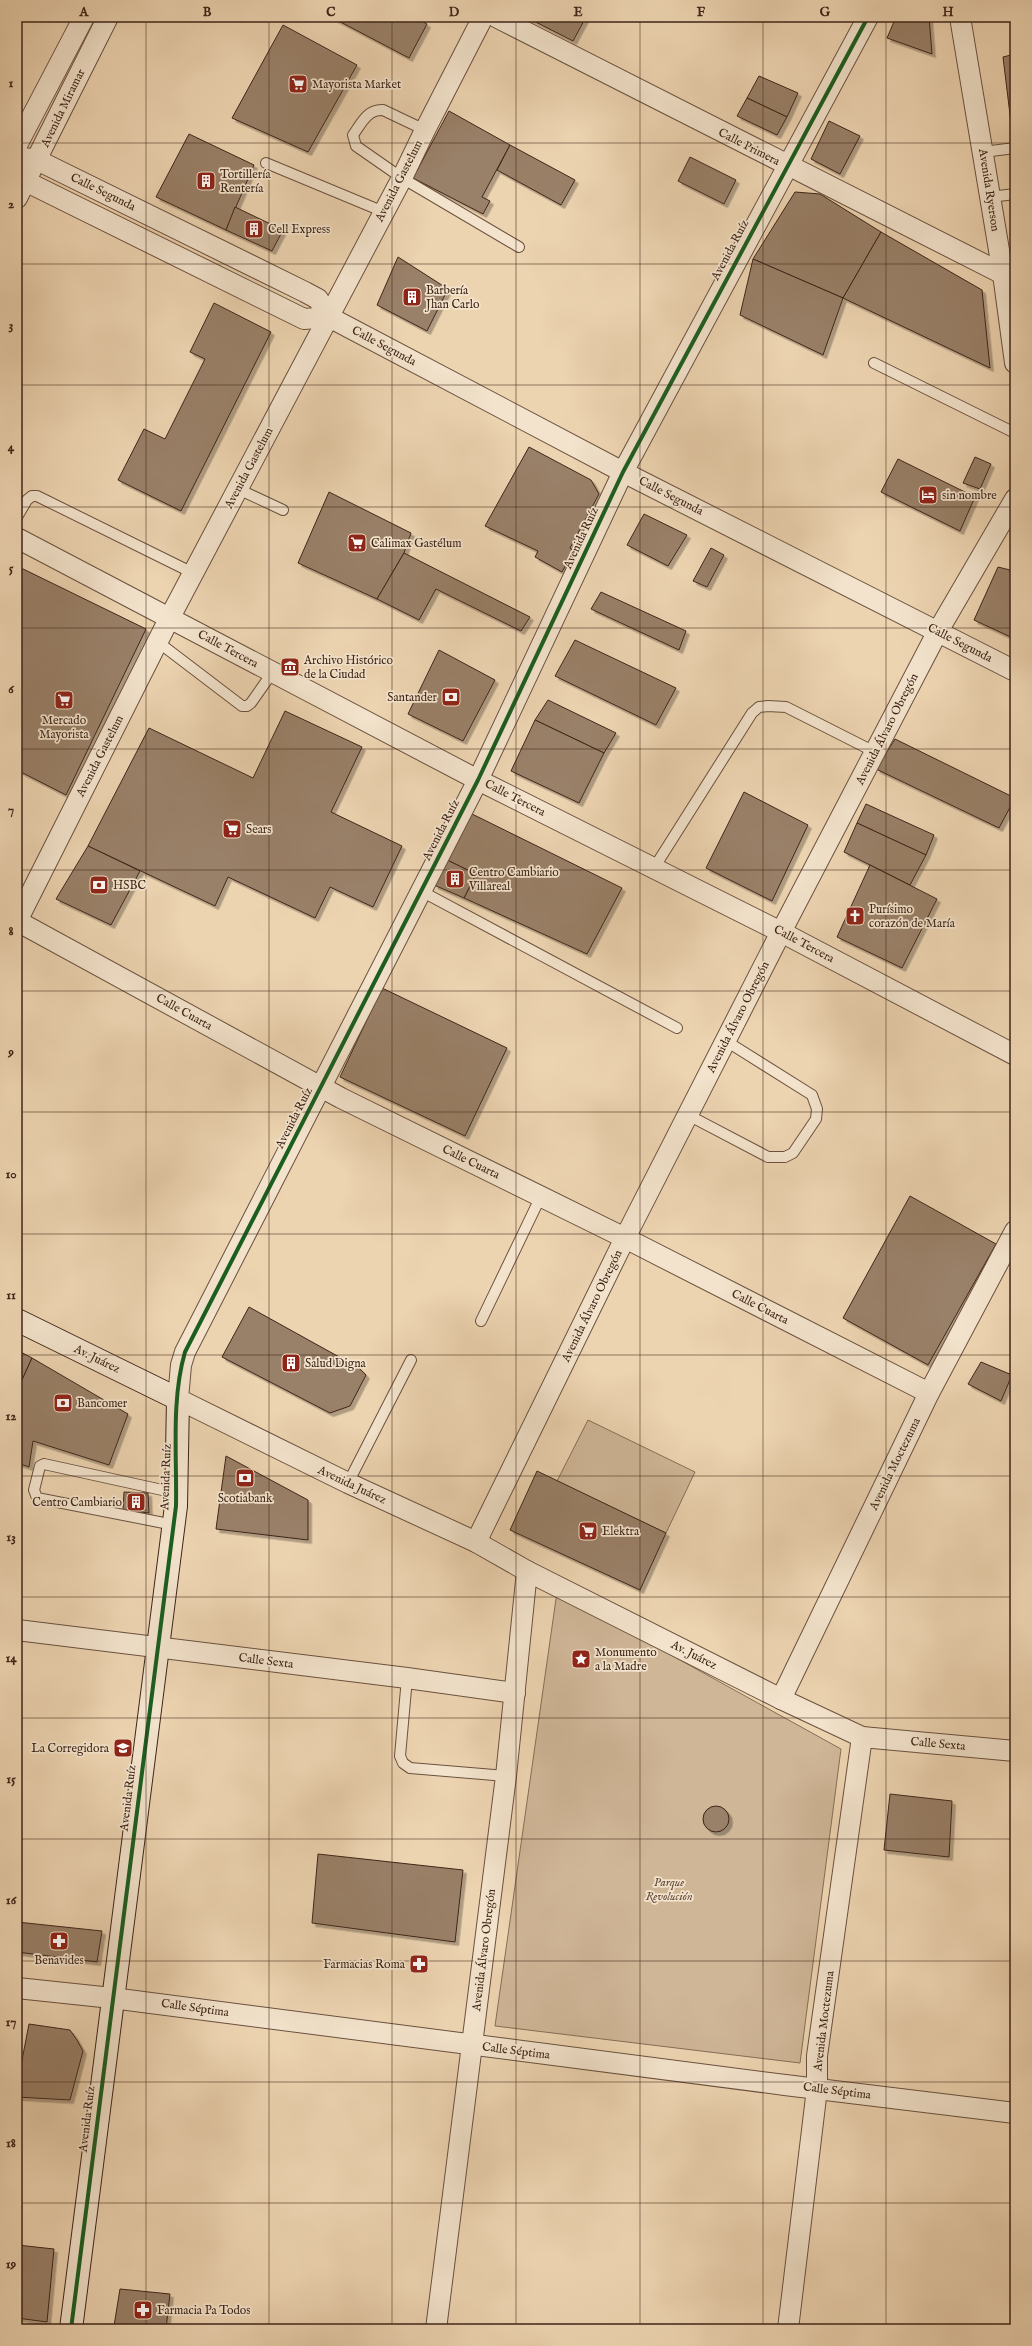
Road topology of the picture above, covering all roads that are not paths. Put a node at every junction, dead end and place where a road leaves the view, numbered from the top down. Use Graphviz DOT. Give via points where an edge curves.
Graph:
graph roads {
  1 [pos="84,17"];
  2 [pos="108,17"];
  3 [pos="483,17"];
  4 [pos="496,17"];
  5 [pos="868,17"];
  6 [pos="963,18"];
  7 [pos="424,130"];
  8 [pos="17,145"];
  9 [pos="1015,148"];
  10 [pos="983,152"];
  11 [pos="17,157"];
  12 [pos="37,160"];
  13 [pos="266,163"];
  14 [pos="786,166"];
  15 [pos="402,178"];
  16 [pos="20,187"];
  17 [pos="1015,194"];
  18 [pos="990,197"];
  19 [pos="384,212"];
  20 [pos="519,247"];
  21 [pos="1003,274"];
  22 [pos="329,317"];
  23 [pos="874,363"];
  24 [pos="1015,363"];
  25 [pos="1015,433"];
  26 [pos="623,472"];
  27 [pos="238,489"];
  28 [pos="1015,499"];
  29 [pos="283,510"];
  30 [pos="17,517"];
  31 [pos="17,538"];
  32 [pos="193,573"];
  33 [pos="170,617"];
  34 [pos="938,631"];
  35 [pos="158,642"];
  36 [pos="1015,671"];
  37 [pos="272,673"];
  38 [pos="875,752"];
  39 [pos="478,780"];
  40 [pos="654,868"];
  41 [pos="421,891"];
  42 [pos="17,921"];
  43 [pos="781,932"];
  44 [pos="677,1028"];
  45 [pos="726,1041"];
  46 [pos="1015,1055"];
  47 [pos="322,1087"];
  48 [pos="688,1115"];
  49 [pos="541,1196"];
  50 [pos="1015,1231"];
  51 [pos="625,1238"];
  52 [pos="17,1320"];
  53 [pos="481,1321"];
  54 [pos="411,1360"];
  55 [pos="929,1393"];
  56 [pos="178,1399"];
  57 [pos="348,1483"];
  58 [pos="176,1493"];
  59 [pos="174,1525"];
  60 [pos="476,1542"];
  61 [pos="527,1571"];
  62 [pos="17,1630"];
  63 [pos="158,1648"];
  64 [pos="407,1678"];
  65 [pos="515,1693"];
  66 [pos="781,1699"];
  67 [pos="862,1737"];
  68 [pos="1015,1751"];
  69 [pos="506,1776"];
  70 [pos="17,1988"];
  71 [pos="112,1998"];
  72 [pos="472,2045"];
  73 [pos="817,2089"];
  74 [pos="1015,2113"];
  75 [pos="71,2329"];
  76 [pos="436,2329"];
  77 [pos="788,2329"];
  1 -- 8 [label="street, Avenida Miramar"];
  2 -- 12 [label="street, Avenida Miramar"];
  3 -- 7 [label="street, Avenida Gastelum"];
  4 -- 14 [label="street, Calle Primera"];
  5 -- 14 [label="street, Avenida Ruíz"];
  6 -- 10 [label="street, Avenida Ryerson"];
  7 -- 15 [label="street, Avenida Gastelum"];
  7 -- 15 [label="lane" via="383,110 375,109 353,135 356,146"];
  9 -- 10 [label="lane"];
  10 -- 18 [label="street, Avenida Ryerson"];
  11 -- 12 [label="street, Calle Segunda"];
  12 -- 16 [label="street, Avenida Miramar"];
  12 -- 22 [label="street, Calle Segunda" via="305,292 318,299"];
  13 -- 19 [label="lane"];
  14 -- 21 [label="street, Calle Primera"];
  14 -- 26 [label="street, Avenida Ruíz"];
  15 -- 19 [label="street, Avenida Gastelum"];
  15 -- 20 [label="lane"];
  16 -- 22 [label="street, Calle Segunda" via="304,319"];
  17 -- 18 [label="lane"];
  18 -- 21 [label="street, Avenida Ryerson"];
  19 -- 22 [label="street, Avenida Gastelum"];
  21 -- 24 [label="street, Avenida Ryerson"];
  22 -- 26 [label="street, Calle Segunda"];
  22 -- 27 [label="street, Avenida Gastelum"];
  23 -- 25 [label="lane"];
  26 -- 34 [label="street, Calle Segunda"];
  26 -- 39 [label="street, Avenida Ruíz"];
  27 -- 29 [label="lane"];
  27 -- 32 [label="street, Avenida Gastelum"];
  28 -- 34 [label="street, Avenida Álvaro Obregón"];
  30 -- 32 [label="lane" via="27,500 37,496"];
  31 -- 33 [label="street, Calle Tercera"];
  32 -- 33 [label="street, Avenida Gastelum"];
  33 -- 35 [label="street, Avenida Gastelum"];
  33 -- 37 [label="street, Calle Tercera"];
  34 -- 36 [label="street, Calle Segunda"];
  34 -- 38 [label="street, Avenida Álvaro Obregón"];
  35 -- 37 [label="lane" via="242,706 251,703"];
  35 -- 42 [label="street, Avenida Gastelum"];
  37 -- 39 [label="street, Calle Tercera"];
  38 -- 40 [label="lane" via="786,707 759,707 752,713"];
  38 -- 43 [label="street, Avenida Álvaro Obregón"];
  39 -- 40 [label="street, Calle Tercera"];
  39 -- 41 [label="street, Avenida Ruíz"];
  40 -- 43 [label="street, Calle Tercera"];
  41 -- 44 [label="lane"];
  41 -- 47 [label="street, Avenida Ruíz"];
  42 -- 47 [label="street, Calle Cuarta"];
  43 -- 45 [label="street, Avenida Álvaro Obregón"];
  43 -- 46 [label="street, Calle Tercera"];
  45 -- 48 [label="street, Avenida Álvaro Obregón"];
  45 -- 48 [label="lane" via="812,1095 817,1109 816,1119 793,1154 777,1158 760,1154"];
  47 -- 49 [label="street, Calle Cuarta"];
  47 -- 56 [label="street, Avenida Ruíz" via="185,1352"];
  48 -- 51 [label="street, Avenida Álvaro Obregón"];
  49 -- 51 [label="street, Calle Cuarta"];
  49 -- 53 [label="lane"];
  50 -- 55 [label="street, Avenida Moctezuma"];
  51 -- 55 [label="street, Calle Cuarta"];
  51 -- 60 [label="street, Avenida Álvaro Obregón"];
  52 -- 56 [label="street, Av. Juárez"];
  54 -- 57 [label="lane"];
  55 -- 66 [label="street, Avenida Moctezuma"];
  56 -- 57 [label="street, Avenida Juárez"];
  56 -- 58 [label="street, Avenida Ruíz"];
  57 -- 60 [label="street, Avenida Juárez"];
  58 -- 59 [label="street, Avenida Ruíz"];
  58 -- 59 [label="lane" via="44,1464 40,1466 34,1490 37,1498"];
  59 -- 63 [label="street, Avenida Ruíz"];
  60 -- 61 [label="street, Avenida Juárez"];
  61 -- 65 [label="street, Avenida Álvaro Obregón"];
  61 -- 66 [label="street, Av. Juárez"];
  62 -- 63 [label="street, Calle Sexta"];
  63 -- 64 [label="street, Calle Sexta"];
  63 -- 71 [label="street, Avenida Ruíz"];
  64 -- 65 [label="street, Calle Sexta"];
  64 -- 69 [label="lane" via="400,1756 402,1764 410,1768"];
  65 -- 69 [label="street, Avenida Álvaro Obregón"];
  66 -- 67 [label="street, Av. Juárez"];
  67 -- 68 [label="street, Calle Sexta"];
  67 -- 73 [label="street, Avenida Moctezuma" via="817,2056"];
  69 -- 72 [label="street, Avenida Álvaro Obregón"];
  70 -- 71 [label="street, Calle Séptima"];
  71 -- 72 [label="street, Calle Séptima"];
  71 -- 75 [label="street, Avenida Ruíz"];
  72 -- 73 [label="street, Calle Séptima"];
  72 -- 76 [label="street, Avenida Álvaro Obregón"];
  73 -- 74 [label="street, Calle Séptima"];
  73 -- 77 [label="street, Avenida Moctezuma"];
}
